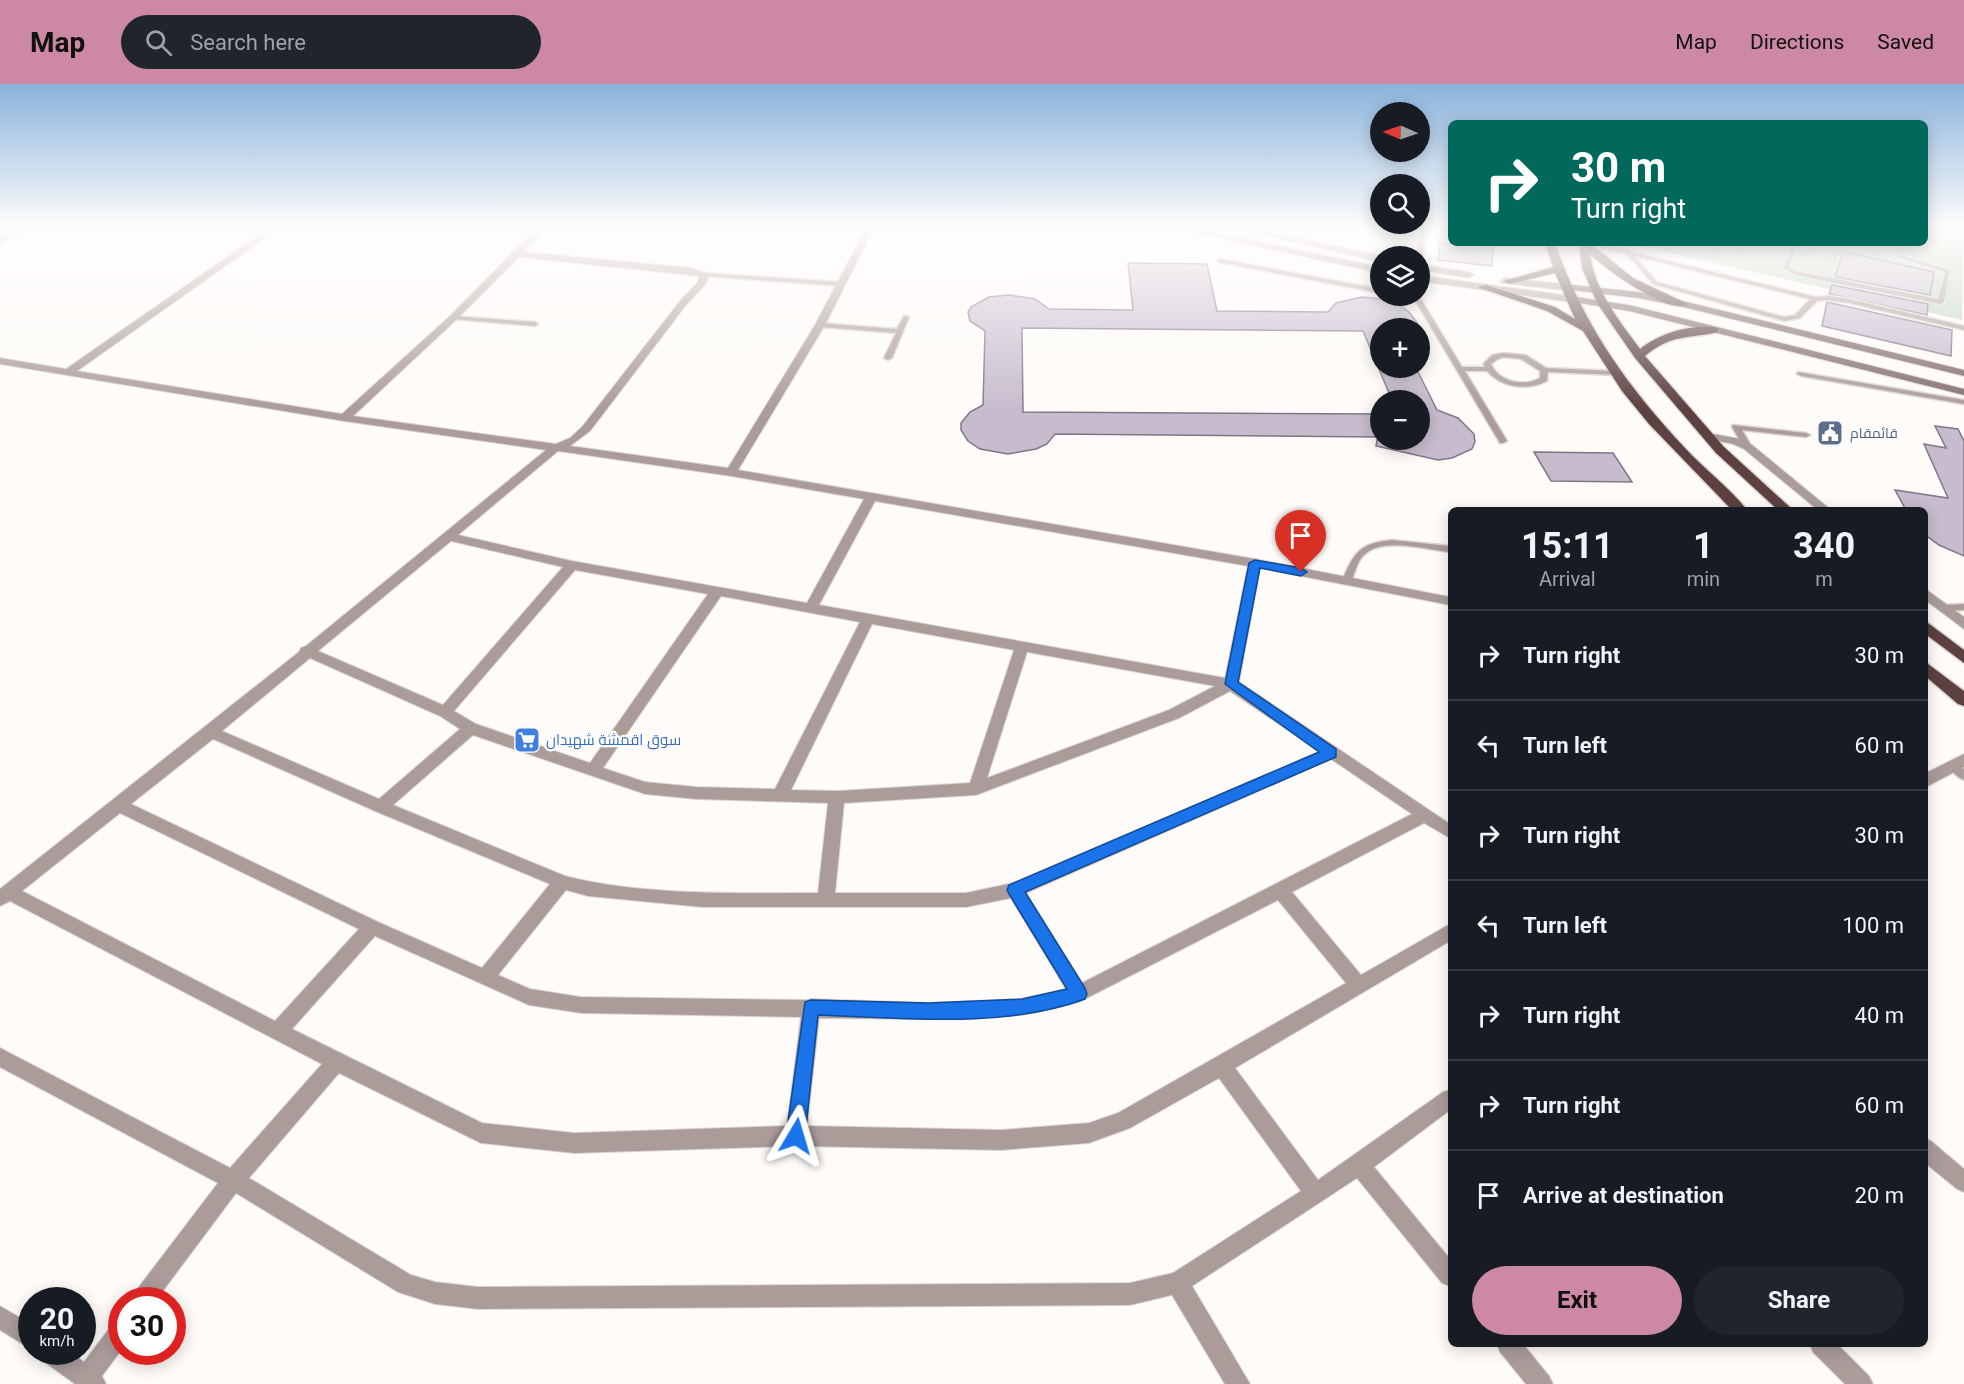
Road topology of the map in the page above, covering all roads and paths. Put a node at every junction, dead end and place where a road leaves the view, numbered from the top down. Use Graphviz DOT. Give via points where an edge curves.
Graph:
graph roads {
  1 [pos="188,289"];
  2 [pos="482,289"];
  3 [pos="697,289"];
  4 [pos="839,289"];
  5 [pos="1487,289"];
  6 [pos="1494,289"];
  7 [pos="1565,289"];
  8 [pos="1586,289"];
  9 [pos="1648,289"];
  10 [pos="1675,289"];
  11 [pos="1775,289"];
  12 [pos="1872,289"];
  13 [pos="1944,289"];
  14 [pos="1597,290"];
  15 [pos="1570,299"];
  16 [pos="1816,299"];
  17 [pos="1602,303"];
  18 [pos="1683,304"];
  19 [pos="1422,306"];
  20 [pos="906,317"];
  21 [pos="453,318"];
  22 [pos="535,324"];
  23 [pos="820,325"];
  24 [pos="1964,328"];
  25 [pos="1586,329"];
  26 [pos="1714,330"];
  27 [pos="900,331"];
  28 [pos="1639,356"];
  29 [pos="888,358"];
  30 [pos="0,361"];
  31 [pos="1460,369"];
  32 [pos="1488,369"];
  33 [pos="1544,370"];
  34 [pos="68,372"];
  35 [pos="1616,373"];
  36 [pos="1964,373"];
  37 [pos="1801,374"];
  38 [pos="1964,392"];
  39 [pos="1964,402"];
  40 [pos="344,418"];
  41 [pos="1806,435"];
  42 [pos="1708,436"];
  43 [pos="1503,441"];
  44 [pos="1748,447"];
  45 [pos="554,449"];
  46 [pos="731,472"];
  47 [pos="871,497"];
  48 [pos="1737,507"];
  49 [pos="1783,507"];
  50 [pos="1821,507"];
  51 [pos="446,536"];
  52 [pos="1448,549"];
  53 [pos="1255,563"];
  54 [pos="572,564"];
  55 [pos="1347,581"];
  56 [pos="718,590"];
  57 [pos="1928,595"];
  58 [pos="1448,601"];
  59 [pos="811,607"];
  60 [pos="1964,607"];
  61 [pos="1944,608"];
  62 [pos="868,619"];
  63 [pos="1964,624"];
  64 [pos="1928,628"];
  65 [pos="1022,646"];
  66 [pos="306,651"];
  67 [pos="1964,658"];
  68 [pos="1928,672"];
  69 [pos="1231,684"];
  70 [pos="1964,700"];
  71 [pos="446,712"];
  72 [pos="471,728"];
  73 [pos="211,732"];
  74 [pos="1331,753"];
  75 [pos="1961,767"];
  76 [pos="594,769"];
  77 [pos="1928,780"];
  78 [pos="976,789"];
  79 [pos="780,795"];
  80 [pos="837,797"];
  81 [pos="117,805"];
  82 [pos="381,807"];
  83 [pos="1425,815"];
  84 [pos="1448,831"];
  85 [pos="562,882"];
  86 [pos="1279,889"];
  87 [pos="1015,890"];
  88 [pos="4,896"];
  89 [pos="826,900"];
  90 [pos="372,927"];
  91 [pos="1448,933"];
  92 [pos="485,978"];
  93 [pos="1359,986"];
  94 [pos="1079,994"];
  95 [pos="811,1007"];
  96 [pos="277,1032"];
  97 [pos="0,1057"];
  98 [pos="336,1062"];
  99 [pos="1222,1066"];
  100 [pos="1448,1101"];
  101 [pos="796,1136"];
  102 [pos="1928,1151"];
  103 [pos="1359,1165"];
  104 [pos="233,1180"];
  105 [pos="1964,1182"];
  106 [pos="1315,1193"];
  107 [pos="1448,1273"];
  108 [pos="1177,1283"];
  109 [pos="153,1287"];
  110 [pos="0,1317"];
  111 [pos="18,1329"];
  112 [pos="1510,1347"];
  113 [pos="1824,1347"];
  114 [pos="108,1352"];
  115 [pos="68,1365"];
  116 [pos="90,1381"];
  117 [pos="1238,1384"];
  118 [pos="1541,1384"];
  119 [pos="1861,1384"];
  1 -- 34 [label="street"];
  2 -- 21 [label="street"];
  3 -- 45 [label="street" via="586,429"];
  4 -- 23 [label="street"];
  5 -- 25 [label="highway" via="1551,309"];
  6 -- 15 [label="street"];
  7 -- 15 [label="highway"];
  8 -- 14 [label="main road"];
  9 -- 18 [label="highway"];
  10 -- 16 [label="lane" via="1795,320"];
  11 -- 16 [label="lane"];
  12 -- 13 [label="lane" via="1941,302"];
  14 -- 17 [label="highway"];
  14 -- 18 [label="main road"];
  15 -- 17 [label="main road"];
  15 -- 25 [label="highway"];
  16 -- 24 [label="lane" via="1839,298"];
  17 -- 26 [label="main road"];
  17 -- 28 [label="highway"];
  18 -- 36 [label="main road"];
  19 -- 31 [label="lane"];
  20 -- 27 [label="lane"];
  21 -- 22 [label="lane"];
  21 -- 40 [label="street"];
  23 -- 27 [label="lane"];
  23 -- 46 [label="street"];
  25 -- 35 [label="highway"];
  26 -- 28 [label="highway" via="1667,335"];
  26 -- 38 [label="main road"];
  27 -- 29 [label="lane"];
  28 -- 42 [label="highway"];
  30 -- 34 [label="street"];
  31 -- 32 [label="lane"];
  31 -- 43 [label="lane"];
  32 -- 33 [label="lane" via="1487,364 1495,357 1512,356 1532,361"];
  32 -- 33 [label="lane" via="1506,381 1525,384 1544,379"];
  33 -- 35 [label="lane"];
  34 -- 40 [label="street"];
  35 -- 48 [label="highway" via="1706,478"];
  37 -- 39 [label="lane"];
  40 -- 45 [label="street"];
  41 -- 44 [label="lane" via="1736,427"];
  42 -- 44 [label="street"];
  42 -- 49 [label="highway"];
  44 -- 50 [label="street"];
  45 -- 46 [label="street"];
  45 -- 51 [label="street"];
  46 -- 47 [label="street"];
  47 -- 53 [label="street"];
  47 -- 59 [label="street"];
  51 -- 54 [label="street"];
  51 -- 66 [label="street"];
  52 -- 55 [label="lane" via="1372,545 1360,553"];
  53 -- 55 [label="street"];
  53 -- 69 [label="street"];
  54 -- 56 [label="street"];
  54 -- 71 [label="street"];
  55 -- 58 [label="street"];
  56 -- 59 [label="street"];
  56 -- 76 [label="street"];
  57 -- 61 [label="street"];
  59 -- 62 [label="street"];
  60 -- 61 [label="lane"];
  61 -- 63 [label="street"];
  62 -- 65 [label="street"];
  62 -- 79 [label="street"];
  64 -- 67 [label="highway"];
  65 -- 69 [label="street"];
  65 -- 78 [label="street"];
  66 -- 71 [label="street"];
  66 -- 73 [label="street"];
  68 -- 70 [label="highway"];
  69 -- 74 [label="street"];
  69 -- 78 [label="street" via="1174,714"];
  71 -- 72 [label="street"];
  72 -- 76 [label="street"];
  72 -- 82 [label="street"];
  73 -- 81 [label="street"];
  73 -- 82 [label="street"];
  74 -- 83 [label="street"];
  74 -- 87 [label="street"];
  75 -- 77 [label="street"];
  76 -- 79 [label="street" via="645,788"];
  78 -- 80 [label="street"];
  79 -- 80 [label="street"];
  80 -- 89 [label="street"];
  81 -- 88 [label="street"];
  81 -- 90 [label="street"];
  82 -- 85 [label="street"];
  83 -- 84 [label="street"];
  83 -- 86 [label="street"];
  85 -- 89 [label="street" via="588,890 702,900"];
  85 -- 92 [label="street"];
  86 -- 93 [label="street"];
  86 -- 94 [label="street"];
  87 -- 89 [label="street" via="966,900"];
  87 -- 94 [label="street"];
  88 -- 96 [label="street"];
  90 -- 92 [label="street"];
  90 -- 96 [label="street"];
  91 -- 93 [label="street"];
  92 -- 95 [label="street" via="529,997 581,1005"];
  93 -- 99 [label="street"];
  94 -- 95 [label="street" via="1011,1008 928,1011"];
  95 -- 101 [label="street"];
  96 -- 98 [label="street"];
  97 -- 104 [label="street"];
  98 -- 101 [label="street" via="481,1133 574,1143"];
  98 -- 104 [label="street"];
  99 -- 101 [label="street" via="1123,1121 1089,1133 1001,1140"];
  99 -- 106 [label="street"];
  100 -- 103 [label="street"];
  102 -- 105 [label="street"];
  103 -- 106 [label="street"];
  103 -- 107 [label="street"];
  104 -- 108 [label="street" via="406,1284 435,1293 478,1298 1130,1294"];
  104 -- 109 [label="street"];
  106 -- 108 [label="street"];
  108 -- 117 [label="street"];
  110 -- 111 [label="street"];
  112 -- 118 [label="street"];
  113 -- 119 [label="street"];
  114 -- 116 [label="street"];
  115 -- 116 [label="street"];
}
